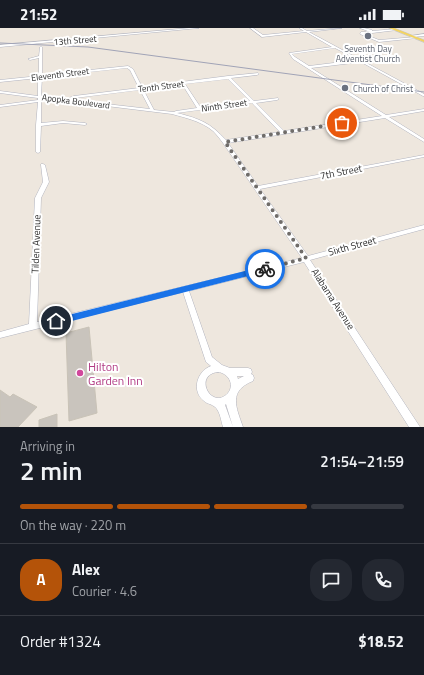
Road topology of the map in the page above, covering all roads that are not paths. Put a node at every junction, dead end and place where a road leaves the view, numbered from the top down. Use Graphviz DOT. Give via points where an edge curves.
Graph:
graph roads {
  1 [pos="198,28"];
  2 [pos="251,28"];
  3 [pos="300,28"];
  4 [pos="341,28"];
  5 [pos="360,28"];
  6 [pos="391,28"];
  7 [pos="396,30"];
  8 [pos="306,31"];
  9 [pos="374,32"];
  10 [pos="424,35"];
  11 [pos="412,36"];
  12 [pos="416,38"];
  13 [pos="424,41"];
  14 [pos="0,46"];
  15 [pos="41,47"];
  16 [pos="335,47"];
  17 [pos="41,58"];
  18 [pos="30,59"];
  19 [pos="361,61"];
  20 [pos="310,67"];
  21 [pos="257,74"];
  22 [pos="40,77"];
  23 [pos="228,77"];
  24 [pos="0,81"];
  25 [pos="183,83"];
  26 [pos="141,88"];
  27 [pos="0,92"];
  28 [pos="424,95"];
  29 [pos="40,99"];
  30 [pos="277,99"];
  31 [pos="67,100"];
  32 [pos="252,102"];
  33 [pos="0,106"];
  34 [pos="200,109"];
  35 [pos="152,110"];
  36 [pos="424,110"];
  37 [pos="172,113"];
  38 [pos="386,116"];
  39 [pos="85,124"];
  40 [pos="38,125"];
  41 [pos="283,133"];
  42 [pos="424,141"];
  43 [pos="225,142"];
  44 [pos="38,152"];
  45 [pos="424,156"];
  46 [pos="43,165"];
  47 [pos="258,188"];
  48 [pos="424,227"];
  49 [pos="306,258"];
  50 [pos="185,289"];
  51 [pos="33,327"];
  52 [pos="0,335"];
  53 [pos="209,359"];
  54 [pos="220,368"];
  55 [pos="230,372"];
  56 [pos="205,374"];
  57 [pos="236,387"];
  58 [pos="231,397"];
  59 [pos="218,402"];
  60 [pos="228,427"];
  61 [pos="238,427"];
  62 [pos="415,427"];
  1 -- 14 [label="street, 13th Street"];
  2 -- 8 [label="street" via="262,36"];
  3 -- 8 [label="street"];
  4 -- 8 [label="street"];
  5 -- 9 [label="street"];
  6 -- 7 [label="main road"];
  7 -- 9 [label="street"];
  7 -- 11 [label="main road"];
  8 -- 16 [label="street"];
  9 -- 12 [label="street" via="361,33 379,42"];
  10 -- 11 [label="street"];
  11 -- 12 [label="main road"];
  12 -- 13 [label="main road"];
  15 -- 17 [label="street"];
  16 -- 19 [label="street"];
  16 -- 20 [label="street" via="290,52 294,58"];
  17 -- 18 [label="street"];
  17 -- 22 [label="street"];
  19 -- 20 [label="street"];
  19 -- 28 [label="street"];
  20 -- 38 [label="street"];
  21 -- 23 [label="street, Tenth Street"];
  22 -- 24 [label="street, Eleventh Street"];
  22 -- 26 [label="street, Eleventh Street" via="120,67 131,69"];
  22 -- 29 [label="street"];
  23 -- 25 [label="street, Tenth Street"];
  23 -- 32 [label="street"];
  25 -- 26 [label="street, Tenth Street"];
  25 -- 34 [label="street"];
  26 -- 31 [label="street, Tenth Street" via="72,97"];
  26 -- 35 [label="street"];
  27 -- 29 [label="street, Apopka Boulevard"];
  29 -- 31 [label="street, Apopka Boulevard"];
  29 -- 33 [label="street"];
  29 -- 40 [label="street"];
  30 -- 32 [label="street, Ninth Street"];
  31 -- 35 [label="street, Apopka Boulevard"];
  32 -- 34 [label="street, Ninth Street"];
  32 -- 41 [label="street"];
  34 -- 37 [label="street, Ninth Street"];
  35 -- 37 [label="street, Alabama Avenue"];
  36 -- 38 [label="street"];
  37 -- 43 [label="street, Alabama Avenue" via="204,123"];
  38 -- 41 [label="street"];
  38 -- 42 [label="street"];
  39 -- 40 [label="street" via="63,122"];
  40 -- 44 [label="street"];
  41 -- 43 [label="street"];
  43 -- 47 [label="street, Alabama Avenue"];
  45 -- 47 [label="street, 7th Street"];
  46 -- 51 [label="street, Tilden Avenue" via="46,182 38,198"];
  47 -- 49 [label="street, Alabama Avenue"];
  48 -- 49 [label="street, Sixth Street"];
  49 -- 50 [label="street, Sixth Street"];
  49 -- 62 [label="street, Alabama Avenue"];
  50 -- 51 [label="street, Sixth Street"];
  50 -- 53 [label="street"];
  51 -- 52 [label="street, Sixth Street"];
  53 -- 54 [label="street"];
  53 -- 56 [label="street"];
  54 -- 55 [label="street"];
  54 -- 56 [label="street" via="209,370"];
  55 -- 57 [label="street"];
  55 -- 57 [label="street" via="249,375"];
  56 -- 59 [label="street" via="201,384 202,390 208,398"];
  57 -- 58 [label="street"];
  58 -- 59 [label="street"];
  58 -- 61 [label="street"];
  59 -- 60 [label="street"];
}
